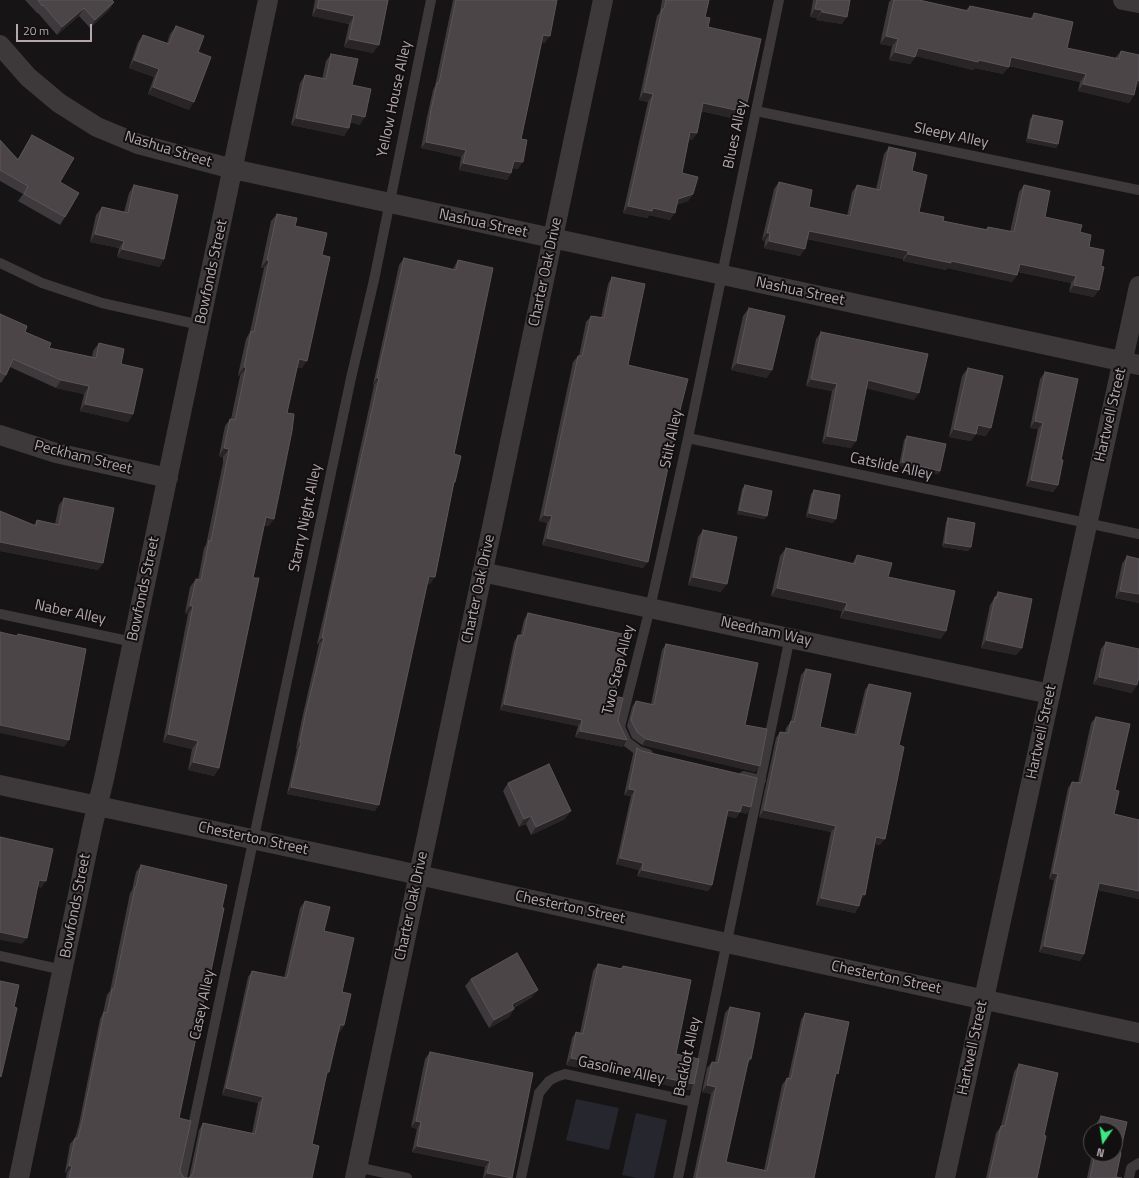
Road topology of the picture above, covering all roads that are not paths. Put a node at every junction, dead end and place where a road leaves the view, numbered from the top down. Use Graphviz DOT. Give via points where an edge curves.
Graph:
graph roads {
  1 [pos="268,0"];
  2 [pos="431,0"];
  3 [pos="603,0"];
  4 [pos="779,0"];
  5 [pos="1124,0"];
  6 [pos="1139,3"];
  7 [pos="0,45"];
  8 [pos="756,111"];
  9 [pos="233,170"];
  10 [pos="1139,190"];
  11 [pos="389,204"];
  12 [pos="553,239"];
  13 [pos="0,263"];
  14 [pos="721,275"];
  15 [pos="1139,286"];
  16 [pos="200,325"];
  17 [pos="1131,363"];
  18 [pos="0,435"];
  19 [pos="688,438"];
  20 [pos="168,478"];
  21 [pos="1087,524"];
  22 [pos="1139,534"];
  23 [pos="482,572"];
  24 [pos="650,608"];
  25 [pos="0,614"];
  26 [pos="790,637"];
  27 [pos="133,642"];
  28 [pos="1050,694"];
  29 [pos="661,757"];
  30 [pos="738,774"];
  31 [pos="761,780"];
  32 [pos="0,785"];
  33 [pos="98,806"];
  34 [pos="253,839"];
  35 [pos="418,874"];
  36 [pos="727,943"];
  37 [pos="0,956"];
  38 [pos="63,970"];
  39 [pos="984,999"];
  40 [pos="1139,1032"];
  41 [pos="694,1102"];
  42 [pos="1139,1163"];
  43 [pos="356,1172"];
  44 [pos="19,1178"];
  45 [pos="182,1178"];
  46 [pos="407,1178"];
  47 [pos="521,1178"];
  48 [pos="678,1178"];
  49 [pos="945,1178"];
  50 [pos="1129,1178"];
  1 -- 9 [label="street, Bowfonds Street"];
  2 -- 11 [label="lane, Yellow House Alley"];
  3 -- 12 [label="street, Charter Oak Drive"];
  4 -- 8 [label="lane, Blues Alley"];
  5 -- 6 [label="street"];
  7 -- 9 [label="street, Nashua Street" via="28,77 53,98 97,127 138,144"];
  8 -- 10 [label="lane, Sleepy Alley"];
  8 -- 14 [label="lane, Blues Alley"];
  9 -- 11 [label="street, Nashua Street"];
  9 -- 16 [label="street, Bowfonds Street"];
  11 -- 12 [label="street, Nashua Street"];
  11 -- 34 [label="lane, Starry Night Alley"];
  12 -- 14 [label="street, Nashua Street"];
  12 -- 23 [label="street, Charter Oak Drive"];
  13 -- 16 [label="lane" via="42,283 102,303"];
  14 -- 17 [label="street, Nashua Street"];
  14 -- 19 [label="lane, Stilt Alley"];
  15 -- 17 [label="street, Hartwell Street"];
  16 -- 20 [label="street, Bowfonds Street"];
  17 -- 21 [label="street, Hartwell Street"];
  18 -- 20 [label="street, Peckham Street" via="56,453"];
  19 -- 21 [label="lane, Catslide Alley"];
  19 -- 24 [label="lane, Stilt Alley"];
  20 -- 27 [label="street, Bowfonds Street"];
  21 -- 22 [label="lane, Catslide Alley"];
  21 -- 28 [label="street, Hartwell Street"];
  23 -- 24 [label="street, Needham Way"];
  23 -- 35 [label="street, Charter Oak Drive"];
  24 -- 26 [label="street, Needham Way"];
  24 -- 29 [label="lane, Two Step Alley" via="620,727 628,742 639,751"];
  25 -- 27 [label="lane, Naber Alley"];
  26 -- 28 [label="street, Needham Way"];
  26 -- 31 [label="lane"];
  27 -- 33 [label="street, Bowfonds Street"];
  28 -- 39 [label="street, Hartwell Street"];
  30 -- 31 [label="lane"];
  31 -- 36 [label="lane"];
  32 -- 33 [label="street, Chesterton Street"];
  33 -- 34 [label="street, Chesterton Street"];
  33 -- 38 [label="street, Bowfonds Street"];
  34 -- 35 [label="street, Chesterton Street"];
  34 -- 45 [label="lane, Casey Alley"];
  35 -- 36 [label="street, Chesterton Street"];
  35 -- 43 [label="street, Charter Oak Drive"];
  36 -- 39 [label="street, Chesterton Street"];
  36 -- 41 [label="lane, Backlot Alley"];
  37 -- 38 [label="lane"];
  38 -- 44 [label="street, Bowfonds Street"];
  39 -- 40 [label="street, Chesterton Street"];
  39 -- 49 [label="street, Hartwell Street"];
  41 -- 47 [label="lane, Gasoline Alley" via="565,1074 549,1081 540,1093"];
  41 -- 48 [label="lane, Backlot Alley"];
  42 -- 50 [label="lane" via="1131,1168"];
  43 -- 46 [label="lane"];
}
